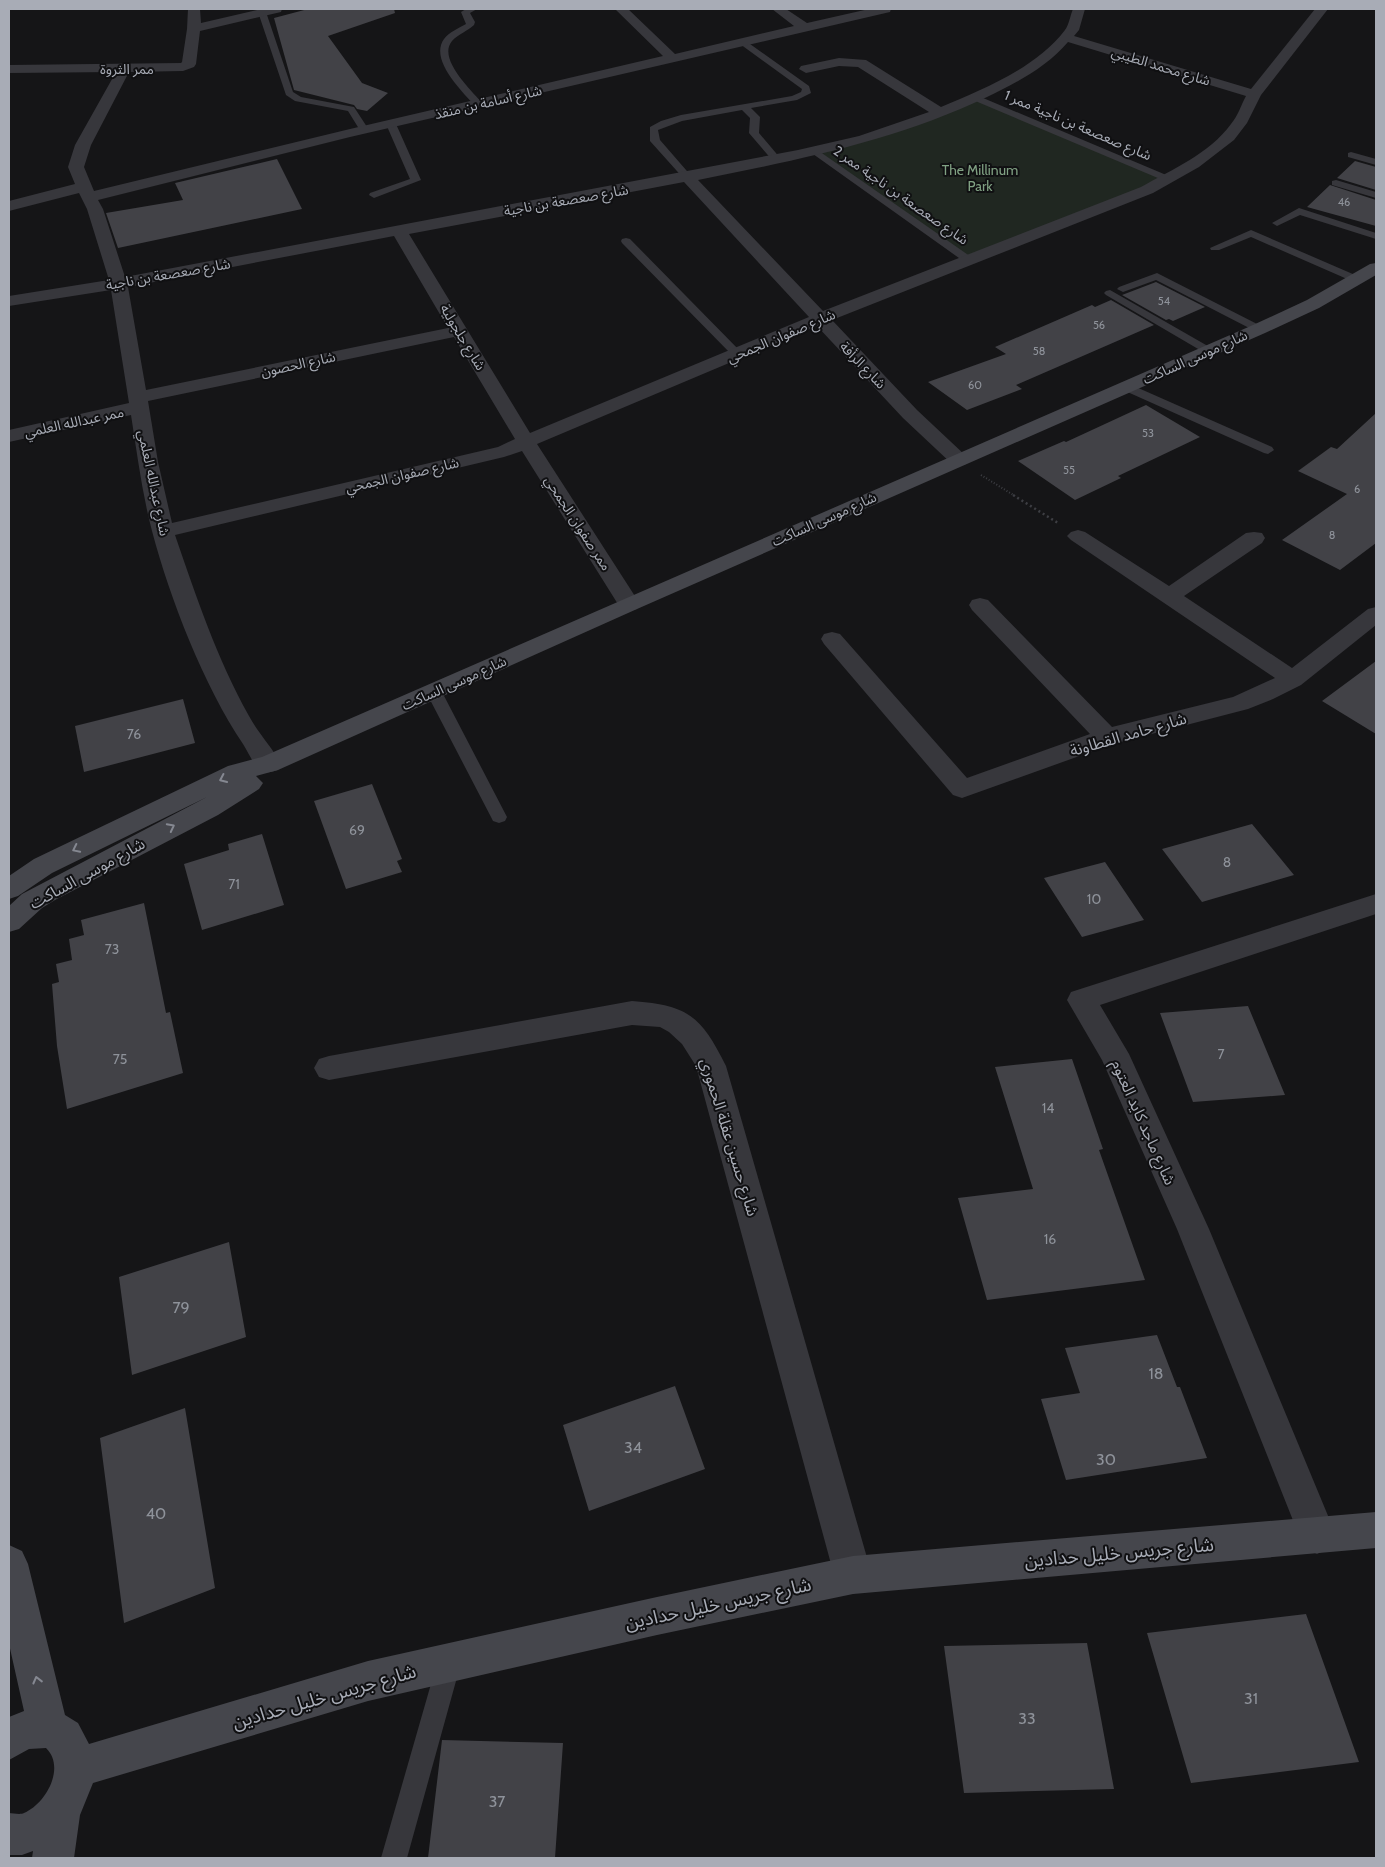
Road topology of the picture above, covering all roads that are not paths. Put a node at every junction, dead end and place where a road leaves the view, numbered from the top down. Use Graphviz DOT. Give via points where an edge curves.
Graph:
graph roads {
  1 [pos="194,9"];
  2 [pos="276,9"];
  3 [pos="473,9"];
  4 [pos="621,9"];
  5 [pos="778,9"];
  6 [pos="886,9"];
  7 [pos="1079,9"];
  8 [pos="1322,9"];
  9 [pos="262,12"];
  10 [pos="806,28"];
  11 [pos="194,29"];
  12 [pos="1068,38"];
  13 [pos="743,42"];
  14 [pos="673,59"];
  15 [pos="9,69"];
  16 [pos="124,69"];
  17 [pos="806,69"];
  18 [pos="1254,94"];
  19 [pos="976,98"];
  20 [pos="478,104"];
  21 [pos="744,107"];
  22 [pos="941,114"];
  23 [pos="391,124"];
  24 [pos="364,130"];
  25 [pos="816,152"];
  26 [pos="1351,155"];
  27 [pos="776,160"];
  28 [pos="1376,162"];
  29 [pos="688,178"];
  30 [pos="1168,179"];
  31 [pos="1336,183"];
  32 [pos="87,192"];
  33 [pos="374,195"];
  34 [pos="1376,195"];
  35 [pos="9,206"];
  36 [pos="1277,223"];
  37 [pos="399,231"];
  38 [pos="1376,236"];
  39 [pos="626,241"];
  40 [pos="1215,248"];
  41 [pos="970,261"];
  42 [pos="1376,268"];
  43 [pos="1358,280"];
  44 [pos="119,284"];
  45 [pos="1122,289"];
  46 [pos="1110,293"];
  47 [pos="9,301"];
  48 [pos="819,319"];
  49 [pos="1259,329"];
  50 [pos="459,331"];
  51 [pos="1208,351"];
  52 [pos="737,354"];
  53 [pos="1126,387"];
  54 [pos="138,403"];
  55 [pos="9,436"];
  56 [pos="526,442"];
  57 [pos="1268,450"];
  58 [pos="959,460"];
  59 [pos="163,531"];
  60 [pos="1078,536"];
  61 [pos="1254,538"];
  62 [pos="1170,596"];
  63 [pos="629,604"];
  64 [pos="980,605"];
  65 [pos="1376,614"];
  66 [pos="832,638"];
  67 [pos="1293,679"];
  68 [pos="434,692"];
  69 [pos="1107,737"];
  70 [pos="269,764"];
  71 [pos="498,817"];
  72 [pos="9,888"];
  73 [pos="1376,904"];
  74 [pos="9,922"];
  75 [pos="329,1068"];
  76 [pos="1376,1530"];
  77 [pos="1317,1535"];
  78 [pos="9,1564"];
  79 [pos="854,1574"];
  80 [pos="449,1663"];
  81 [pos="48,1727"];
  82 [pos="9,1740"];
  83 [pos="76,1768"];
  84 [pos="60,1809"];
  85 [pos="9,1834"];
  86 [pos="53,1858"];
  87 [pos="394,1858"];
  1 -- 11 [label="street, ممر الثروة"];
  2 -- 9 [label="street"];
  3 -- 20 [label="lane" via="465,12 470,25 448,40 443,51 444,59"];
  4 -- 14 [label="street"];
  5 -- 10 [label="street"];
  6 -- 10 [label="street, شارع أسامة بن منقذ"];
  7 -- 12 [label="street, شارع صعصعة بن ناجية" via="1074,30"];
  8 -- 18 [label="street, شارع صفوان الجمحي"];
  9 -- 11 [label="street"];
  9 -- 24 [label="lane" via="289,93 298,100 351,109"];
  10 -- 13 [label="street, شارع أسامة بن منقذ"];
  11 -- 16 [label="street, ممر الثروة" via="189,64 183,67"];
  12 -- 18 [label="street, شارع محمد الطيبي"];
  12 -- 19 [label="street, شارع صعصعة بن ناجية" via="1038,62"];
  13 -- 14 [label="street, شارع أسامة بن منقذ"];
  13 -- 21 [label="lane" via="806,88 806,93 794,98"];
  14 -- 20 [label="street, شارع أسامة بن منقذ"];
  15 -- 16 [label="street, ممر الثروة"];
  16 -- 32 [label="street, شارع عبدالله العلمي" via="79,154 76,167"];
  17 -- 22 [label="street" via="844,61 866,65"];
  18 -- 30 [label="street, شارع صفوان الجمحي" via="1229,137"];
  19 -- 22 [label="street, شارع صعصعة بن ناجية"];
  19 -- 30 [label="lane, شارع صعصعة بن ناجية ممر 1"];
  20 -- 23 [label="street, شارع أسامة بن منقذ"];
  21 -- 27 [label="lane" via="755,117 754,133"];
  21 -- 29 [label="lane" via="681,118 653,129 655,141"];
  22 -- 25 [label="street, شارع صعصعة بن ناجية"];
  23 -- 24 [label="street, شارع أسامة بن منقذ"];
  23 -- 33 [label="lane" via="416,180"];
  24 -- 32 [label="street, شارع أسامة بن منقذ"];
  25 -- 27 [label="street, شارع صعصعة بن ناجية"];
  25 -- 41 [label="lane, شارع صعصعة بن ناجية ممر 2"];
  26 -- 28 [label="lane"];
  27 -- 29 [label="street, شارع صعصعة بن ناجية"];
  29 -- 37 [label="street, شارع صعصعة بن ناجية"];
  29 -- 48 [label="street, شارع الرأفة"];
  30 -- 41 [label="street, شارع صفوان الجمحي" via="1122,201"];
  31 -- 34 [label="lane"];
  32 -- 35 [label="street, شارع أسامة بن منقذ"];
  32 -- 44 [label="street, شارع عبدالله العلمي"];
  36 -- 38 [label="lane" via="1299,212"];
  37 -- 44 [label="street, شارع صعصعة بن ناجية"];
  37 -- 50 [label="street, شارع جلجولية"];
  39 -- 52 [label="lane"];
  40 -- 43 [label="lane" via="1251,233"];
  41 -- 48 [label="street, شارع صفوان الجمحي"];
  42 -- 43 [label="street, شارع موسى الساكت"];
  43 -- 49 [label="street, شارع موسى الساكت"];
  44 -- 47 [label="street, شارع صعصعة بن ناجية"];
  44 -- 54 [label="street, شارع عبدالله العلمي"];
  45 -- 49 [label="lane" via="1157,276"];
  46 -- 51 [label="lane"];
  48 -- 52 [label="street, شارع صفوان الجمحي"];
  48 -- 58 [label="street, شارع الرأفة"];
  49 -- 51 [label="street, شارع موسى الساكت"];
  50 -- 54 [label="street, شارع الحصون"];
  50 -- 56 [label="street, شارع جلجولية"];
  51 -- 53 [label="street, شارع موسى الساكت"];
  52 -- 56 [label="street, شارع صفوان الجمحي"];
  53 -- 57 [label="lane"];
  53 -- 58 [label="street, شارع موسى الساكت"];
  54 -- 55 [label="street, ممر عبدالله العلمي"];
  54 -- 59 [label="street, شارع عبدالله العلمي"];
  56 -- 59 [label="street, شارع صفوان الجمحي" via="476,458"];
  56 -- 63 [label="street, ممر صفوان الجمحي"];
  58 -- 63 [label="street, شارع موسى الساكت"];
  59 -- 70 [label="street, شارع عبدالله العلمي" via="211,663 239,720"];
  60 -- 62 [label="street"];
  61 -- 62 [label="street"];
  62 -- 67 [label="street"];
  63 -- 68 [label="street, شارع موسى الساكت"];
  64 -- 69 [label="street"];
  65 -- 67 [label="street, شارع حامد القطاونة"];
  66 -- 69 [label="street, شارع حامد القطاونة" via="962,789"];
  67 -- 69 [label="street, شارع حامد القطاونة" via="1240,703"];
  68 -- 70 [label="street, شارع موسى الساكت"];
  68 -- 71 [label="lane"];
  70 -- 72 [label="street, شارع موسى الساكت, one-way" via="237,772 43,866"];
  74 -- 70 [label="street, شارع موسى الساكت, one-way" via="32,901 240,790"];
  73 -- 77 [label="street, شارع ماجد كايد العتوم" via="1081,1000 1114,1054 1193,1229"];
  75 -- 79 [label="street, شارع حسين عقلة الحموري" via="632,1013 664,1016 688,1029 711,1066"];
  76 -- 77 [label="street, شارع جريس خليل حدادين"];
  77 -- 79 [label="street, شارع جريس خليل حدادين"];
  81 -- 78 [label="street, one-way"];
  79 -- 80 [label="street, شارع جريس خليل حدادين"];
  80 -- 83 [label="street, شارع جريس خليل حدادين" via="368,1681"];
  80 -- 87 [label="lane"];
  81 -- 82 [label="street" via="30,1728"];
  81 -- 83 [label="street" via="63,1735 73,1749"];
  83 -- 84 [label="street" via="71,1789"];
  84 -- 85 [label="street" via="44,1824 24,1834"];
  84 -- 86 [label="street"];
}
